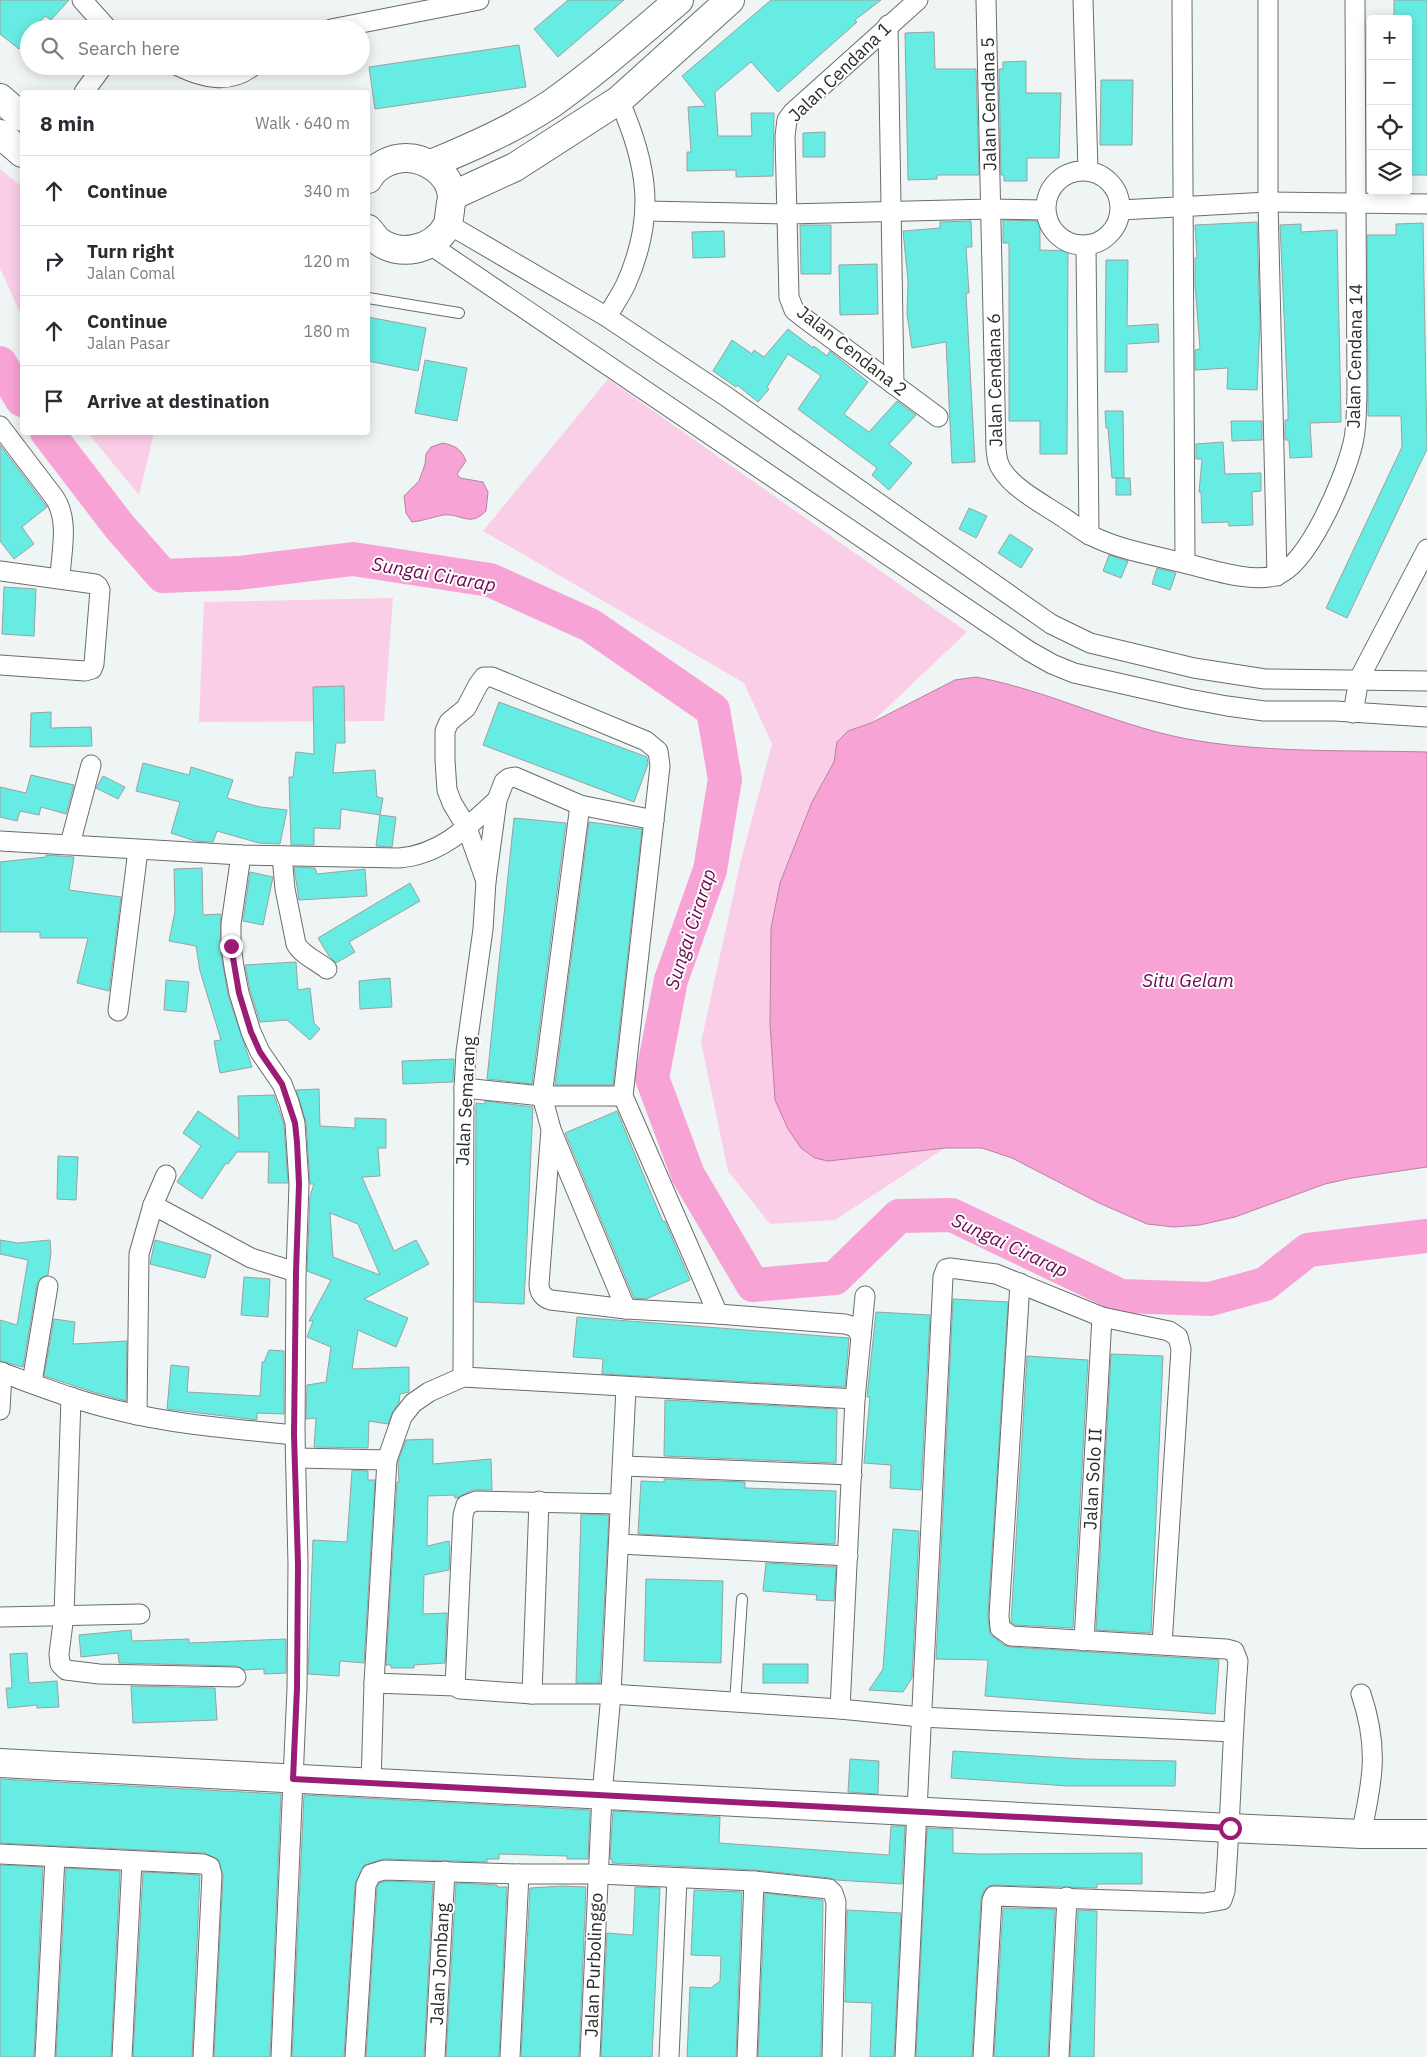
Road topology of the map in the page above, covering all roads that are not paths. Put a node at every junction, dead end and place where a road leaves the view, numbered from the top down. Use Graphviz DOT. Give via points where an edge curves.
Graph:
graph roads {
  1 [pos="82,0"];
  2 [pos="479,0"];
  3 [pos="679,0"];
  4 [pos="730,0"];
  5 [pos="918,0"];
  6 [pos="986,0"];
  7 [pos="1083,0"];
  8 [pos="1182,0"];
  9 [pos="1268,0"];
  10 [pos="1355,0"];
  11 [pos="100,20"];
  12 [pos="370,21"];
  13 [pos="888,26"];
  14 [pos="96,75"];
  15 [pos="198,75"];
  16 [pos="238,75"];
  17 [pos="85,90"];
  18 [pos="0,98"];
  19 [pos="619,100"];
  20 [pos="20,115"];
  21 [pos="0,134"];
  22 [pos="20,151"];
  23 [pos="431,164"];
  24 [pos="1088,170"];
  25 [pos="370,175"];
  26 [pos="452,196"];
  27 [pos="1268,202"];
  28 [pos="1356,202"];
  29 [pos="1427,204"];
  30 [pos="1184,207"];
  31 [pos="991,209"];
  32 [pos="1045,210"];
  33 [pos="1121,210"];
  34 [pos="646,211"];
  35 [pos="890,211"];
  36 [pos="788,214"];
  37 [pos="448,224"];
  38 [pos="371,236"];
  39 [pos="429,244"];
  40 [pos="1086,245"];
  41 [pos="370,298"];
  42 [pos="459,313"];
  43 [pos="607,317"];
  44 [pos="894,385"];
  45 [pos="938,416"];
  46 [pos="0,426"];
  47 [pos="1089,535"];
  48 [pos="1427,549"];
  49 [pos="1185,563"];
  50 [pos="0,571"];
  51 [pos="1277,576"];
  52 [pos="60,578"];
  53 [pos="0,665"];
  54 [pos="1427,682"];
  55 [pos="1358,683"];
  56 [pos="1354,710"];
  57 [pos="1427,717"];
  58 [pos="91,765"];
  59 [pos="498,800"];
  60 [pos="580,805"];
  61 [pos="654,820"];
  62 [pos="467,828"];
  63 [pos="0,840"];
  64 [pos="70,844"];
  65 [pos="138,850"];
  66 [pos="241,855"];
  67 [pos="282,856"];
  68 [pos="486,881"];
  69 [pos="327,969"];
  70 [pos="118,1011"];
  71 [pos="464,1088"];
  72 [pos="542,1096"];
  73 [pos="623,1096"];
  74 [pos="551,1129"];
  75 [pos="166,1175"];
  76 [pos="153,1205"];
  77 [pos="296,1272"];
  78 [pos="1020,1282"];
  79 [pos="48,1286"];
  80 [pos="865,1296"];
  81 [pos="626,1309"];
  82 [pos="718,1314"];
  83 [pos="1102,1317"];
  84 [pos="861,1336"];
  85 [pos="1,1372"];
  86 [pos="463,1378"];
  87 [pos="32,1382"];
  88 [pos="626,1388"];
  89 [pos="71,1396"];
  90 [pos="855,1400"];
  91 [pos="0,1410"];
  92 [pos="137,1415"];
  93 [pos="294,1435"];
  94 [pos="296,1458"];
  95 [pos="387,1460"];
  96 [pos="624,1466"];
  97 [pos="852,1475"];
  98 [pos="539,1501"];
  99 [pos="620,1504"];
  100 [pos="619,1544"];
  101 [pos="848,1556"];
  102 [pos="742,1599"];
  103 [pos="140,1614"];
  104 [pos="64,1615"];
  105 [pos="0,1617"];
  106 [pos="1084,1641"];
  107 [pos="1162,1644"];
  108 [pos="236,1677"];
  109 [pos="374,1683"];
  110 [pos="455,1686"];
  111 [pos="532,1694"];
  112 [pos="611,1694"];
  113 [pos="1361,1694"];
  114 [pos="735,1702"];
  115 [pos="840,1709"];
  116 [pos="921,1717"];
  117 [pos="1233,1732"];
  118 [pos="0,1763"];
  119 [pos="293,1779"];
  120 [pos="371,1783"];
  121 [pos="602,1795"];
  122 [pos="916,1811"];
  123 [pos="1230,1828"];
  124 [pos="1361,1834"];
  125 [pos="1427,1834"];
  126 [pos="0,1854"];
  127 [pos="55,1857"];
  128 [pos="132,1861"];
  129 [pos="445,1871"];
  130 [pos="519,1874"];
  131 [pos="598,1874"];
  132 [pos="677,1878"];
  133 [pos="754,1882"];
  134 [pos="1067,1897"];
  135 [pos="46,2057"];
  136 [pos="122,2057"];
  137 [pos="203,2057"];
  138 [pos="280,2057"];
  139 [pos="355,2057"];
  140 [pos="434,2057"];
  141 [pos="510,2057"];
  142 [pos="590,2057"];
  143 [pos="670,2057"];
  144 [pos="747,2057"];
  145 [pos="832,2057"];
  146 [pos="904,2057"];
  147 [pos="983,2057"];
  148 [pos="1059,2057"];
  1 -- 11 [label="street"];
  2 -- 12 [label="street"];
  3 -- 23 [label="street" via="602,67 549,104 509,128"];
  4 -- 19 [label="street"];
  5 -- 13 [label="street, Jalan Cendana 1"];
  6 -- 31 [label="street, Jalan Cendana 5"];
  7 -- 24 [label="street"];
  8 -- 30 [label="street"];
  9 -- 27 [label="street"];
  10 -- 28 [label="street, Jalan Cendana 14"];
  13 -- 35 [label="street"];
  13 -- 36 [label="street, Jalan Cendana 1" via="787,120"];
  14 -- 17 [label="street"];
  15 -- 16 [label="street" via="226,79"];
  18 -- 20 [label="street"];
  19 -- 26 [label="street" via="515,167"];
  19 -- 34 [label="street" via="638,154 645,183"];
  21 -- 22 [label="street"];
  23 -- 25 [label="street" via="415,158 397,158 382,164"];
  23 -- 26 [label="street" via="448,183"];
  24 -- 32 [label="street" via="1067,174 1058,180 1050,188"];
  24 -- 33 [label="street" via="1112,184"];
  26 -- 37 [label="street"];
  27 -- 28 [label="street"];
  27 -- 30 [label="street"];
  27 -- 51 [label="street"];
  28 -- 29 [label="street"];
  28 -- 51 [label="street, Jalan Cendana 14" via="1357,395 1352,447 1304,554 1291,568"];
  30 -- 33 [label="street"];
  30 -- 49 [label="street"];
  31 -- 32 [label="street"];
  31 -- 35 [label="street"];
  31 -- 47 [label="street, Jalan Cendana 6" via="998,464 1020,487"];
  32 -- 40 [label="street" via="1050,225 1060,237 1074,244"];
  33 -- 40 [label="street" via="1110,235 1100,242"];
  34 -- 36 [label="street"];
  34 -- 43 [label="street" via="642,239 626,286"];
  35 -- 36 [label="street"];
  35 -- 44 [label="street"];
  36 -- 44 [label="street, Jalan Cendana 2" via="789,297 794,310"];
  37 -- 39 [label="street"];
  37 -- 43 [label="street"];
  38 -- 39 [label="street" via="394,249 412,250"];
  39 -- 56 [label="street" via="1052,664 1074,673 1227,706 1264,710"];
  40 -- 47 [label="street"];
  41 -- 42 [label="lane"];
  43 -- 55 [label="street" via="1069,634 1090,643 1228,675"];
  44 -- 45 [label="street, Jalan Cendana 2"];
  46 -- 52 [label="street" via="59,504 63,523"];
  47 -- 49 [label="street, Jalan Cendana 6"];
  48 -- 55 [label="street"];
  49 -- 51 [label="street, Jalan Cendana 6" via="1235,576"];
  50 -- 52 [label="street"];
  52 -- 53 [label="street" via="95,584 99,588 94,666 88,671"];
  54 -- 55 [label="street"];
  55 -- 56 [label="street"];
  56 -- 57 [label="street"];
  58 -- 64 [label="street"];
  59 -- 60 [label="street" via="504,782 515,777"];
  59 -- 62 [label="street"];
  59 -- 68 [label="street"];
  60 -- 61 [label="street"];
  60 -- 72 [label="street"];
  61 -- 62 [label="street, Jalan Semarang" via="660,761 654,747 488,676 478,684 466,708 449,722 445,731 447,790"];
  61 -- 73 [label="street"];
  62 -- 67 [label="street" via="438,848 414,857"];
  62 -- 68 [label="street, Jalan Semarang"];
  63 -- 64 [label="street"];
  64 -- 65 [label="street"];
  65 -- 66 [label="street"];
  65 -- 70 [label="street"];
  66 -- 67 [label="street"];
  66 -- 77 [label="street" via="231,946 239,993 251,1032 260,1052 282,1084 295,1123 299,1184"];
  67 -- 69 [label="street" via="296,944 300,952"];
  68 -- 71 [label="street, Jalan Semarang"];
  71 -- 72 [label="street"];
  71 -- 86 [label="street, Jalan Semarang"];
  72 -- 73 [label="street"];
  72 -- 74 [label="street"];
  73 -- 82 [label="street"];
  74 -- 81 [label="street"];
  74 -- 81 [label="street" via="540,1292 551,1300"];
  75 -- 76 [label="street"];
  76 -- 77 [label="street" via="250,1258"];
  76 -- 92 [label="street" via="139,1254"];
  77 -- 93 [label="street"];
  78 -- 83 [label="street"];
  78 -- 106 [label="street" via="999,1623 1010,1636"];
  78 -- 116 [label="street" via="977,1270 950,1268 943,1274"];
  79 -- 87 [label="street"];
  80 -- 84 [label="street"];
  81 -- 82 [label="street"];
  82 -- 84 [label="street" via="845,1324 855,1327"];
  83 -- 106 [label="street, Jalan Solo II"];
  83 -- 107 [label="street" via="1169,1331 1180,1342"];
  84 -- 90 [label="street"];
  85 -- 87 [label="street"];
  85 -- 91 [label="street"];
  86 -- 88 [label="street"];
  86 -- 95 [label="street" via="413,1403 402,1418"];
  87 -- 89 [label="street"];
  88 -- 90 [label="street"];
  88 -- 96 [label="street, Jalan Purbolinggo"];
  89 -- 92 [label="street"];
  89 -- 104 [label="street"];
  90 -- 97 [label="street"];
  92 -- 93 [label="street"];
  93 -- 94 [label="street"];
  94 -- 95 [label="street"];
  94 -- 119 [label="street" via="297,1679"];
  95 -- 109 [label="street"];
  96 -- 97 [label="street"];
  96 -- 99 [label="street, Jalan Purbolinggo"];
  97 -- 101 [label="street"];
  98 -- 99 [label="street"];
  98 -- 110 [label="street" via="472,1501 464,1509"];
  98 -- 111 [label="street"];
  99 -- 100 [label="street, Jalan Purbolinggo"];
  100 -- 101 [label="street"];
  100 -- 112 [label="street, Jalan Purbolinggo"];
  101 -- 115 [label="street"];
  102 -- 114 [label="lane"];
  103 -- 104 [label="street"];
  104 -- 105 [label="street"];
  104 -- 108 [label="street" via="59,1660 66,1670 99,1674"];
  106 -- 107 [label="street"];
  107 -- 117 [label="street" via="1234,1651 1238,1661"];
  109 -- 110 [label="street"];
  109 -- 120 [label="street"];
  110 -- 111 [label="street"];
  111 -- 112 [label="street"];
  112 -- 114 [label="street"];
  112 -- 121 [label="street, Jalan Purbolinggo"];
  113 -- 124 [label="street" via="1370,1719 1373,1750 1371,1789"];
  114 -- 115 [label="street"];
  115 -- 116 [label="street"];
  116 -- 117 [label="street"];
  116 -- 122 [label="street"];
  117 -- 123 [label="street"];
  118 -- 119 [label="street"];
  119 -- 120 [label="street"];
  119 -- 138 [label="street"];
  120 -- 121 [label="street"];
  121 -- 122 [label="street"];
  121 -- 131 [label="street, Jalan Purbolinggo"];
  122 -- 123 [label="street"];
  122 -- 146 [label="street"];
  123 -- 124 [label="street"];
  123 -- 134 [label="street" via="1226,1891 1222,1900 1204,1903"];
  124 -- 125 [label="street"];
  126 -- 127 [label="street"];
  127 -- 128 [label="street"];
  127 -- 135 [label="street"];
  128 -- 136 [label="street"];
  128 -- 137 [label="street" via="210,1867"];
  129 -- 130 [label="street"];
  129 -- 139 [label="street" via="384,1870 371,1874 368,1879"];
  129 -- 140 [label="street, Jalan Jombang"];
  130 -- 131 [label="street"];
  130 -- 141 [label="street"];
  131 -- 132 [label="street"];
  131 -- 142 [label="street, Jalan Purbolinggo"];
  132 -- 133 [label="street"];
  132 -- 143 [label="street"];
  133 -- 144 [label="street"];
  133 -- 145 [label="street" via="825,1888 833,1893 836,1902"];
  134 -- 147 [label="street" via="997,1895 993,1898"];
  134 -- 148 [label="street"];
}
